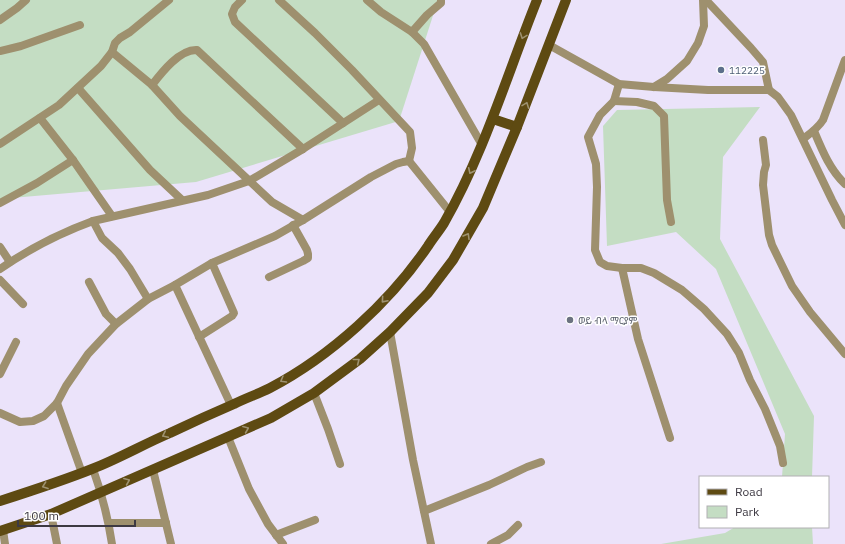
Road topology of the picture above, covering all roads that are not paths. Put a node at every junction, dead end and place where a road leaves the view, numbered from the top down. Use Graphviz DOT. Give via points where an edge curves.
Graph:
graph roads {
  1 [pos="26,0"];
  2 [pos="169,0"];
  3 [pos="242,0"];
  4 [pos="279,0"];
  5 [pos="367,0"];
  6 [pos="441,0"];
  7 [pos="537,0"];
  8 [pos="566,0"];
  9 [pos="704,0"];
  10 [pos="0,20"];
  11 [pos="80,25"];
  12 [pos="412,32"];
  13 [pos="549,45"];
  14 [pos="0,51"];
  15 [pos="112,52"];
  16 [pos="845,60"];
  17 [pos="619,84"];
  18 [pos="152,85"];
  19 [pos="654,87"];
  20 [pos="78,88"];
  21 [pos="769,90"];
  22 [pos="379,100"];
  23 [pos="614,101"];
  24 [pos="40,118"];
  25 [pos="493,119"];
  26 [pos="343,123"];
  27 [pos="517,127"];
  28 [pos="814,131"];
  29 [pos="803,138"];
  30 [pos="762,140"];
  31 [pos="0,144"];
  32 [pos="482,144"];
  33 [pos="303,149"];
  34 [pos="73,160"];
  35 [pos="409,161"];
  36 [pos="249,181"];
  37 [pos="845,184"];
  38 [pos="182,200"];
  39 [pos="0,203"];
  40 [pos="450,212"];
  41 [pos="112,216"];
  42 [pos="303,220"];
  43 [pos="93,221"];
  44 [pos="672,222"];
  45 [pos="293,225"];
  46 [pos="845,225"];
  47 [pos="0,247"];
  48 [pos="10,262"];
  49 [pos="212,264"];
  50 [pos="622,268"];
  51 [pos="0,269"];
  52 [pos="269,277"];
  53 [pos="0,280"];
  54 [pos="89,282"];
  55 [pos="175,285"];
  56 [pos="148,299"];
  57 [pos="23,304"];
  58 [pos="116,324"];
  59 [pos="390,332"];
  60 [pos="199,337"];
  61 [pos="16,342"];
  62 [pos="845,354"];
  63 [pos="0,374"];
  64 [pos="314,393"];
  65 [pos="57,403"];
  66 [pos="232,405"];
  67 [pos="0,413"];
  68 [pos="228,437"];
  69 [pos="670,438"];
  70 [pos="541,462"];
  71 [pos="783,463"];
  72 [pos="340,464"];
  73 [pos="93,469"];
  74 [pos="153,470"];
  75 [pos="82,473"];
  76 [pos="101,492"];
  77 [pos="0,502"];
  78 [pos="424,511"];
  79 [pos="51,514"];
  80 [pos="315,520"];
  81 [pos="109,523"];
  82 [pos="166,523"];
  83 [pos="518,525"];
  84 [pos="1,530"];
  85 [pos="276,535"];
  86 [pos="5,544"];
  87 [pos="57,544"];
  88 [pos="112,544"];
  89 [pos="170,544"];
  90 [pos="283,544"];
  91 [pos="431,544"];
  92 [pos="491,544"];
  1 -- 10 [label="street"];
  2 -- 15 [label="street" via="120,38"];
  3 -- 26 [label="street" via="232,14 235,22"];
  4 -- 22 [label="street" via="352,70"];
  5 -- 12 [label="street"];
  6 -- 12 [label="street" via="441,3"];
  7 -- 25 [label="main road, one-way"];
  8 -- 13 [label="main road"];
  9 -- 19 [label="street" via="704,26 698,43 687,61"];
  9 -- 21 [label="street" via="763,62"];
  11 -- 14 [label="street"];
  12 -- 32 [label="street" via="424,44"];
  13 -- 17 [label="street"];
  27 -- 13 [label="main road, one-way"];
  15 -- 18 [label="street"];
  15 -- 20 [label="street"];
  16 -- 28 [label="street" via="823,120"];
  17 -- 19 [label="street"];
  17 -- 23 [label="street"];
  18 -- 33 [label="street" via="180,56 197,50"];
  18 -- 36 [label="street" via="180,116"];
  19 -- 21 [label="street"];
  20 -- 24 [label="street"];
  20 -- 38 [label="street" via="150,170"];
  21 -- 29 [label="street" via="783,103"];
  22 -- 26 [label="street"];
  22 -- 35 [label="street" via="410,132 412,148"];
  23 -- 44 [label="street" via="654,106 664,116 666,200"];
  23 -- 50 [label="street" via="600,115 588,136 596,164 597,179 595,250 600,262 607,266"];
  24 -- 31 [label="street"];
  24 -- 34 [label="street"];
  25 -- 27 [label="main road"];
  25 -- 32 [label="main road"];
  26 -- 33 [label="street"];
  59 -- 27 [label="main road, one-way" via="428,293 453,260 483,208"];
  28 -- 29 [label="street"];
  28 -- 37 [label="street" via="824,156"];
  29 -- 46 [label="street"];
  30 -- 62 [label="street" via="766,165 763,185 772,246 792,286"];
  32 -- 40 [label="main road, one-way"];
  33 -- 36 [label="street"];
  34 -- 39 [label="street"];
  34 -- 41 [label="street"];
  35 -- 40 [label="street"];
  35 -- 42 [label="street" via="396,164 371,177"];
  36 -- 38 [label="street"];
  36 -- 42 [label="street" via="272,202"];
  38 -- 41 [label="street"];
  40 -- 66 [label="main road, one-way" via="416,264 380,305 350,333 287,378"];
  41 -- 43 [label="street"];
  42 -- 45 [label="street"];
  43 -- 48 [label="street" via="30,249"];
  43 -- 56 [label="street" via="102,238 130,269"];
  45 -- 49 [label="street" via="275,236"];
  45 -- 52 [label="street" via="308,258"];
  47 -- 48 [label="street"];
  48 -- 51 [label="street"];
  49 -- 55 [label="street"];
  49 -- 60 [label="street" via="234,313"];
  50 -- 69 [label="street" via="638,339"];
  50 -- 71 [label="street" via="641,268 682,290 727,334 739,353 765,409 780,446"];
  53 -- 57 [label="street"];
  54 -- 58 [label="street" via="106,314"];
  55 -- 56 [label="street"];
  55 -- 60 [label="street"];
  56 -- 58 [label="street"];
  58 -- 65 [label="street" via="88,354"];
  64 -- 59 [label="main road, one-way" via="360,359"];
  59 -- 78 [label="street"];
  60 -- 66 [label="street"];
  61 -- 63 [label="street"];
  68 -- 64 [label="main road, one-way" via="271,418"];
  64 -- 72 [label="street"];
  65 -- 67 [label="street" via="44,416 33,421 20,422"];
  65 -- 75 [label="street"];
  66 -- 73 [label="main road, one-way"];
  68 -- 74 [label="main road"];
  68 -- 85 [label="street" via="249,488"];
  70 -- 78 [label="street"];
  73 -- 75 [label="main road"];
  73 -- 76 [label="street"];
  76 -- 74 [label="main road, one-way"];
  74 -- 82 [label="street"];
  75 -- 77 [label="main road, one-way"];
  76 -- 79 [label="main road"];
  76 -- 81 [label="street"];
  78 -- 91 [label="street"];
  79 -- 84 [label="main road"];
  79 -- 87 [label="street"];
  80 -- 85 [label="street"];
  81 -- 82 [label="street"];
  81 -- 88 [label="street"];
  82 -- 89 [label="street"];
  83 -- 92 [label="street"];
  84 -- 86 [label="street"];
  85 -- 90 [label="street"];
}
